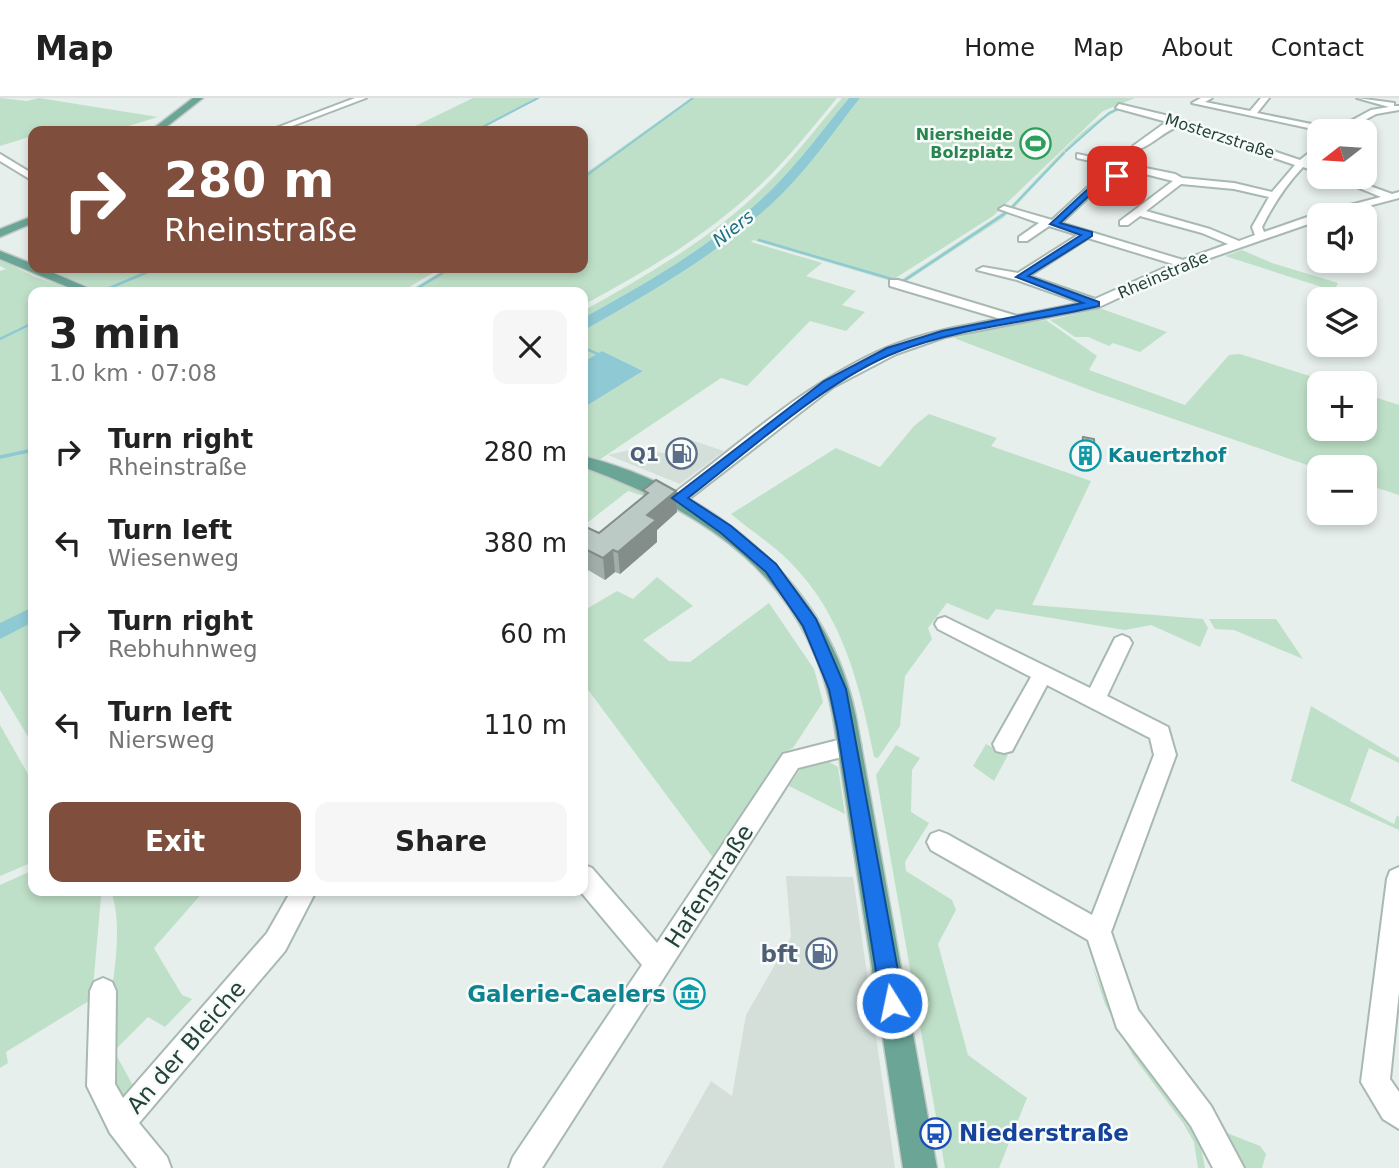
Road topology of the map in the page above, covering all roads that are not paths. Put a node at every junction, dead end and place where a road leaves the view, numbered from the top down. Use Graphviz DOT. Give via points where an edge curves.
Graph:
graph roads {
  1 [pos="199,98"];
  2 [pos="362,98"];
  3 [pos="1208,98"];
  4 [pos="1265,98"];
  5 [pos="1361,98"];
  6 [pos="1119,106"];
  7 [pos="1399,107"];
  8 [pos="1252,114"];
  9 [pos="1359,119"];
  10 [pos="1180,122"];
  11 [pos="1307,125"];
  12 [pos="162,126"];
  13 [pos="286,126"];
  14 [pos="1136,148"];
  15 [pos="1080,156"];
  16 [pos="0,157"];
  17 [pos="1307,157"];
  18 [pos="1106,162"];
  19 [pos="1300,163"];
  20 [pos="1307,165"];
  21 [pos="1132,168"];
  22 [pos="28,175"];
  23 [pos="1179,181"];
  24 [pos="1094,187"];
  25 [pos="1372,189"];
  26 [pos="1273,195"];
  27 [pos="1396,197"];
  28 [pos="1372,203"];
  29 [pos="1004,209"];
  30 [pos="1138,212"];
  31 [pos="28,221"];
  32 [pos="1307,221"];
  33 [pos="1051,223"];
  34 [pos="1124,223"];
  35 [pos="0,233"];
  36 [pos="1088,234"];
  37 [pos="1261,237"];
  38 [pos="1023,239"];
  39 [pos="1238,245"];
  40 [pos="0,255"];
  41 [pos="1183,264"];
  42 [pos="28,266"];
  43 [pos="983,270"];
  44 [pos="44,273"];
  45 [pos="1020,277"];
  46 [pos="894,283"];
  47 [pos="79,287"];
  48 [pos="1095,304"];
  49 [pos="1013,318"];
  50 [pos="588,463"];
  51 [pos="679,498"];
  52 [pos="945,624"];
  53 [pos="1122,643"];
  54 [pos="1043,673"];
  55 [pos="1095,700"];
  56 [pos="1004,744"];
  57 [pos="850,746"];
  58 [pos="939,842"];
  59 [pos="1399,879"];
  60 [pos="588,882"];
  61 [pos="301,896"];
  62 [pos="1098,932"];
  63 [pos="658,964"];
  64 [pos="103,990"];
  65 [pos="1399,1114"];
  66 [pos="120,1124"];
  67 [pos="156,1168"];
  68 [pos="524,1168"];
  69 [pos="920,1168"];
  70 [pos="1229,1168"];
  1 -- 12 [label="main road"];
  2 -- 13 [label="street"];
  3 -- 8 [label="street" via="1196,103"];
  4 -- 8 [label="street"];
  5 -- 7 [label="street"];
  6 -- 10 [label="street, Mosterzstraße"];
  7 -- 9 [label="street"];
  8 -- 11 [label="street"];
  10 -- 14 [label="street"];
  10 -- 19 [label="street, Mosterzstraße"];
  15 -- 18 [label="street"];
  16 -- 22 [label="street"];
  17 -- 19 [label="street"];
  18 -- 21 [label="street"];
  18 -- 24 [label="street"];
  19 -- 20 [label="street, Mosterzstraße"];
  19 -- 26 [label="street"];
  21 -- 23 [label="street"];
  21 -- 24 [label="street"];
  23 -- 26 [label="street"];
  23 -- 30 [label="street"];
  24 -- 33 [label="street"];
  25 -- 27 [label="street"];
  26 -- 37 [label="street" via="1257,227"];
  27 -- 28 [label="street, Rheinstraße"];
  29 -- 33 [label="street"];
  30 -- 34 [label="street"];
  30 -- 39 [label="street, Rheinstraße"];
  31 -- 35 [label="main road"];
  32 -- 37 [label="street, Rheinstraße"];
  33 -- 36 [label="street"];
  33 -- 38 [label="street"];
  36 -- 41 [label="street"];
  36 -- 45 [label="street"];
  37 -- 39 [label="street, Rheinstraße"];
  39 -- 41 [label="street, Rheinstraße"];
  40 -- 42 [label="main road"];
  41 -- 48 [label="street, Rheinstraße"];
  43 -- 45 [label="street"];
  44 -- 47 [label="main road"];
  45 -- 48 [label="street"];
  46 -- 49 [label="street"];
  48 -- 49 [label="street, Rheinstraße"];
  49 -- 51 [label="street, Rheinstraße" via="942,334 872,360 828,384"];
  50 -- 51 [label="main road"];
  51 -- 57 [label="main road" via="726,530 783,583 810,624 838,689"];
  52 -- 54 [label="street"];
  53 -- 55 [label="street"];
  54 -- 55 [label="street"];
  54 -- 56 [label="street"];
  55 -- 62 [label="street" via="1160,733 1165,755"];
  57 -- 63 [label="street, Hafenstraße" via="791,761"];
  57 -- 69 [label="main road"];
  58 -- 62 [label="street"];
  59 -- 65 [label="street" via="1375,1082"];
  60 -- 63 [label="street"];
  61 -- 66 [label="street, An der Bleiche" via="276,942"];
  62 -- 70 [label="street" via="1128,1018 1201,1116"];
  63 -- 68 [label="street, Hafenstraße"];
  64 -- 66 [label="street, An der Bleiche" via="101,1086"];
  66 -- 67 [label="street"];
}
